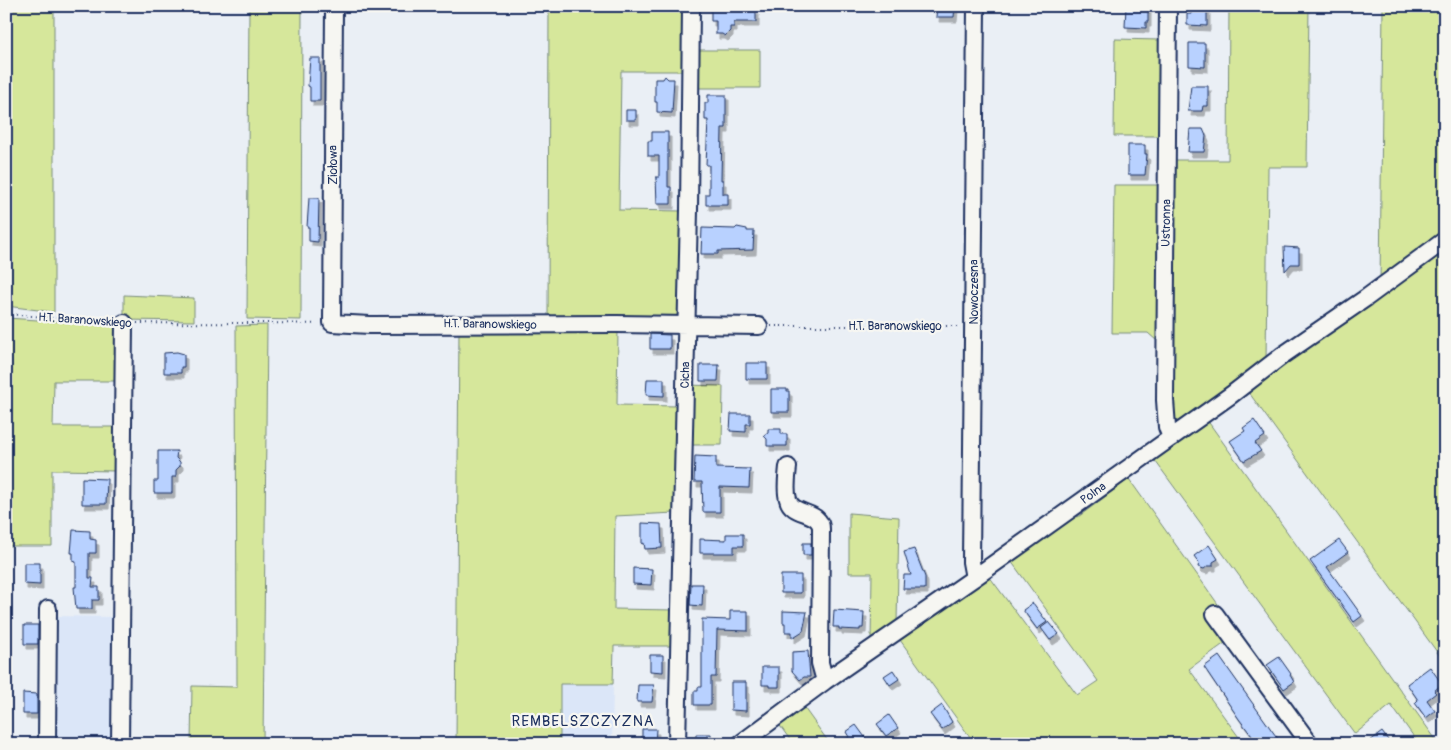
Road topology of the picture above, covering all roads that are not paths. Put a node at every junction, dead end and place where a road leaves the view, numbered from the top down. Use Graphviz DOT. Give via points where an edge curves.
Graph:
graph roads {
  1 [pos="334,6"];
  2 [pos="691,6"];
  3 [pos="976,6"];
  4 [pos="1168,6"];
  5 [pos="1445,240"];
  6 [pos="124,323"];
  7 [pos="332,323"];
  8 [pos="686,325"];
  9 [pos="759,326"];
  10 [pos="1171,438"];
  11 [pos="788,467"];
  12 [pos="974,578"];
  13 [pos="48,609"];
  14 [pos="1215,614"];
  15 [pos="825,682"];
  16 [pos="47,744"];
  17 [pos="120,744"];
  18 [pos="677,744"];
  19 [pos="740,744"];
  20 [pos="1310,744"];
  1 -- 7 [label="street, Ziołowa"];
  2 -- 8 [label="street, Cicha"];
  3 -- 12 [label="street, Nowoczesna" via="971,562"];
  4 -- 10 [label="street, Ustronna" via="1165,400"];
  5 -- 10 [label="street, Polna"];
  6 -- 17 [label="street"];
  7 -- 8 [label="street, H.T. Baranowskiego"];
  8 -- 9 [label="street, H.T. Baranowskiego"];
  8 -- 18 [label="street, Cicha"];
  10 -- 12 [label="street, Polna"];
  11 -- 15 [label="street" via="789,503 815,518 821,529 820,663"];
  12 -- 15 [label="street, Polna"];
  13 -- 16 [label="street"];
  14 -- 20 [label="street"];
  15 -- 19 [label="street, Polna"];
}
